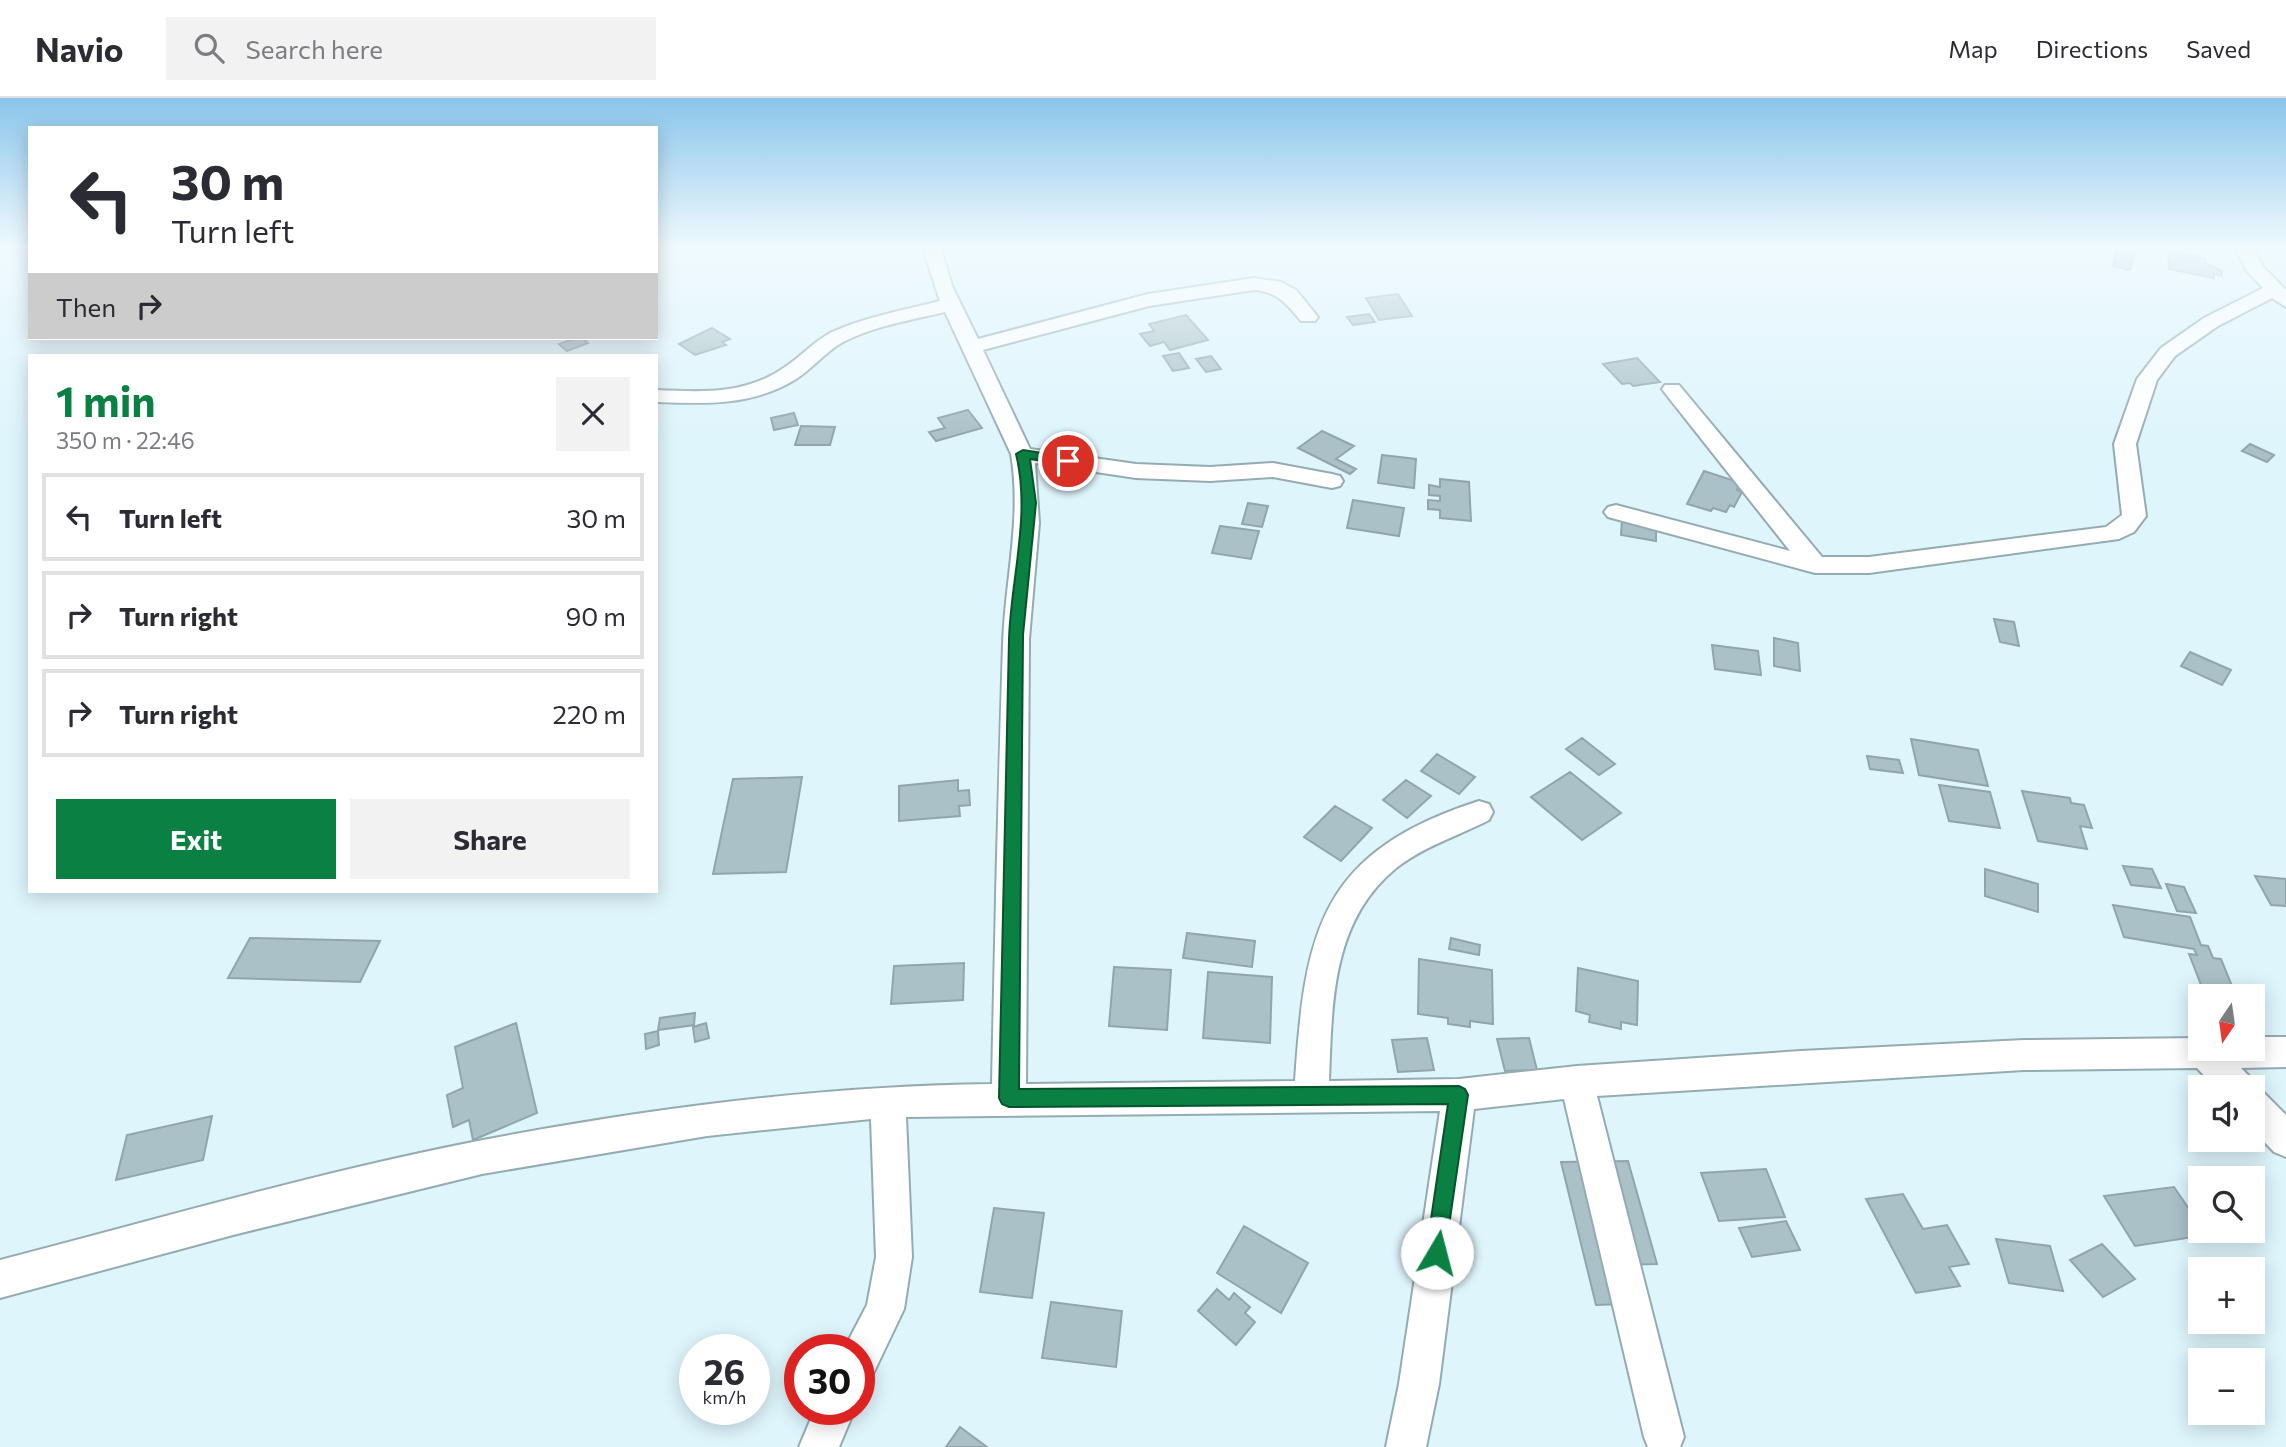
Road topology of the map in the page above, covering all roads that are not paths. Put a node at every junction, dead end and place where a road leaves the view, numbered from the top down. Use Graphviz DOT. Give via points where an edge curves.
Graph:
graph roads {
  1 [pos="925,312"];
  2 [pos="956,312"];
  3 [pos="1103,312"];
  4 [pos="1304,312"];
  5 [pos="2237,312"];
  6 [pos="1308,317"];
  7 [pos="973,346"];
  8 [pos="1672,389"];
  9 [pos="658,396"];
  10 [pos="1023,454"];
  11 [pos="1332,481"];
  12 [pos="1616,512"];
  13 [pos="1815,565"];
  14 [pos="1479,812"];
  15 [pos="2265,1052"];
  16 [pos="2286,1052"];
  17 [pos="2188,1053"];
  18 [pos="2212,1061"];
  19 [pos="2226,1075"];
  20 [pos="1577,1082"];
  21 [pos="1459,1095"];
  22 [pos="1311,1097"];
  23 [pos="1009,1098"];
  24 [pos="888,1101"];
  25 [pos="2265,1118"];
  26 [pos="2286,1140"];
  27 [pos="0,1279"];
  28 [pos="872,1334"];
  29 [pos="828,1425"];
  30 [pos="1664,1437"];
  31 [pos="819,1447"];
  32 [pos="1406,1447"];
  1 -- 9 [label="street" via="838,337 756,393 721,398"];
  2 -- 7 [label="street"];
  3 -- 7 [label="street"];
  4 -- 6 [label="street"];
  5 -- 13 [label="street" via="2211,322 2168,352 2147,379 2124,444 2134,516 2126,527 2111,534 1870,565"];
  7 -- 10 [label="street"];
  8 -- 13 [label="street"];
  10 -- 11 [label="street" via="1136,471 1210,474 1273,470"];
  10 -- 23 [label="street" via="1029,503 1016,635"];
  12 -- 13 [label="street"];
  14 -- 22 [label="street" via="1386,859 1357,884 1337,914 1320,966"];
  15 -- 16 [label="street"];
  17 -- 20 [label="street" via="1815,1065"];
  18 -- 19 [label="street"];
  20 -- 21 [label="street"];
  20 -- 30 [label="street"];
  21 -- 22 [label="street"];
  21 -- 32 [label="street"];
  22 -- 23 [label="street"];
  23 -- 24 [label="street"];
  24 -- 27 [label="street" via="707,1120 482,1157"];
  24 -- 28 [label="street" via="894,1257 885,1309"];
  25 -- 26 [label="street"];
  29 -- 31 [label="street"];
}
